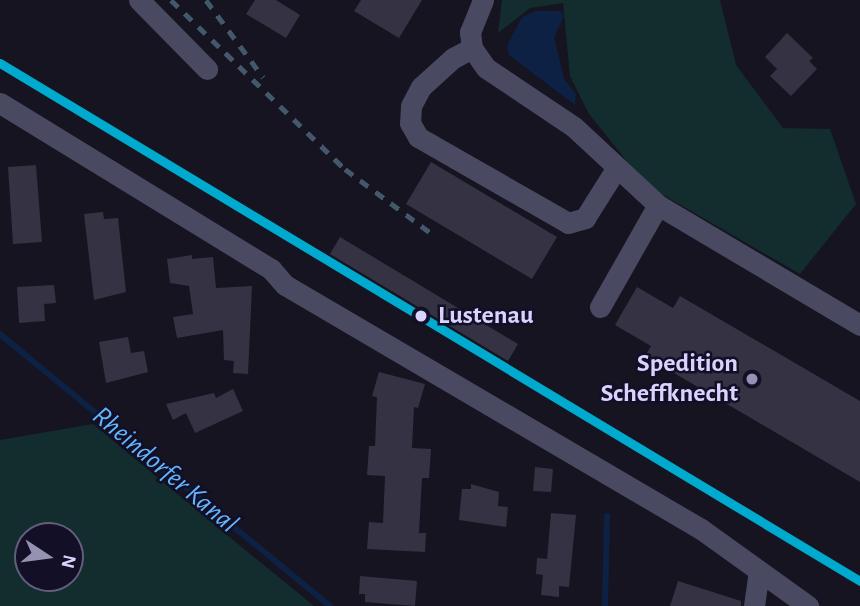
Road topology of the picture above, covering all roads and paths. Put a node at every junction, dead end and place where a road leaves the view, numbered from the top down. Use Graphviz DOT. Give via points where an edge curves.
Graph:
graph roads {
  1 [pos="139,0"];
  2 [pos="483,0"];
  3 [pos="472,48"];
  4 [pos="207,69"];
  5 [pos="0,103"];
  6 [pos="617,169"];
  7 [pos="658,205"];
  8 [pos="600,307"];
  9 [pos="857,317"];
  10 [pos="759,572"];
  11 [pos="754,606"];
  12 [pos="808,606"];
  1 -- 4 [label="street"];
  2 -- 3 [label="street" via="470,32"];
  3 -- 6 [label="street" via="486,68 574,127"];
  3 -- 6 [label="street" via="425,82 411,106 410,123 418,137 568,223 585,218"];
  5 -- 10 [label="street" via="271,269 285,285 592,469 615,476 729,547"];
  6 -- 7 [label="street"];
  7 -- 8 [label="street"];
  7 -- 9 [label="street"];
  10 -- 11 [label="street"];
  10 -- 12 [label="street"];
}
